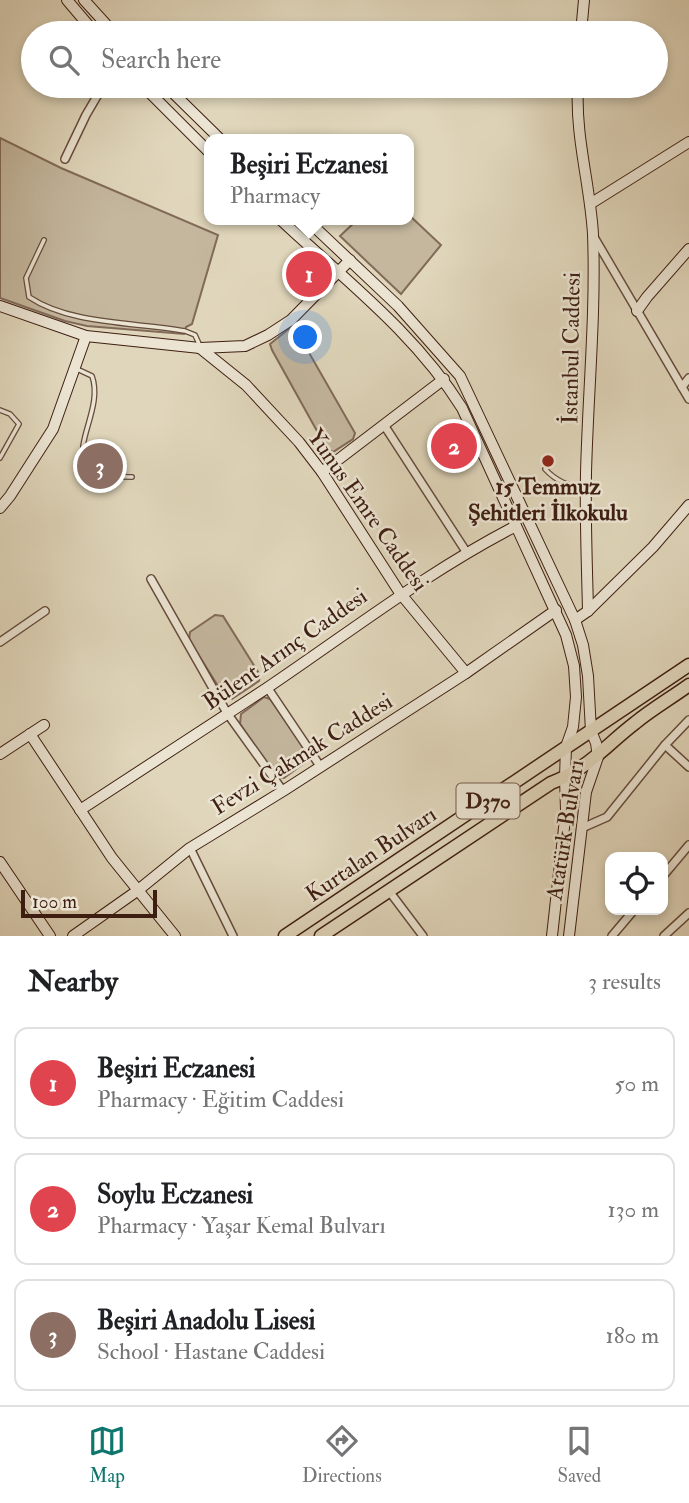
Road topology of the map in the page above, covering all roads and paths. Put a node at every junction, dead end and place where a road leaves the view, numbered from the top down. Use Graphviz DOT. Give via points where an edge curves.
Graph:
graph roads {
  1 [pos="67,0"];
  2 [pos="84,0"];
  3 [pos="584,0"];
  4 [pos="85,21"];
  5 [pos="103,21"];
  6 [pos="583,21"];
  7 [pos="96,98"];
  8 [pos="155,98"];
  9 [pos="178,98"];
  10 [pos="578,98"];
  11 [pos="215,134"];
  12 [pos="689,142"];
  13 [pos="204,147"];
  14 [pos="65,159"];
  15 [pos="590,204"];
  16 [pos="286,225"];
  17 [pos="312,225"];
  18 [pos="593,235"];
  19 [pos="44,240"];
  20 [pos="689,249"];
  21 [pos="350,260"];
  22 [pos="338,274"];
  23 [pos="0,306"];
  24 [pos="637,312"];
  25 [pos="86,336"];
  26 [pos="200,348"];
  27 [pos="75,369"];
  28 [pos="689,378"];
  29 [pos="444,379"];
  30 [pos="682,387"];
  31 [pos="689,400"];
  32 [pos="0,410"];
  33 [pos="384,425"];
  34 [pos="0,457"];
  35 [pos="545,469"];
  36 [pos="322,472"];
  37 [pos="132,477"];
  38 [pos="586,489"];
  39 [pos="689,505"];
  40 [pos="0,508"];
  41 [pos="516,526"];
  42 [pos="467,553"];
  43 [pos="151,579"];
  44 [pos="400,593"];
  45 [pos="556,610"];
  46 [pos="45,611"];
  47 [pos="588,611"];
  48 [pos="575,620"];
  49 [pos="0,642"];
  50 [pos="689,666"];
  51 [pos="466,673"];
  52 [pos="689,685"];
  53 [pos="267,687"];
  54 [pos="227,713"];
  55 [pos="689,720"];
  56 [pos="44,725"];
  57 [pos="591,731"];
  58 [pos="30,734"];
  59 [pos="665,746"];
  60 [pos="566,747"];
  61 [pos="0,754"];
  62 [pos="598,757"];
  63 [pos="320,766"];
  64 [pos="689,767"];
  65 [pos="565,778"];
  66 [pos="283,791"];
  67 [pos="80,810"];
  68 [pos="582,828"];
  69 [pos="689,845"];
  70 [pos="190,848"];
  71 [pos="0,862"];
  72 [pos="668,870"];
  73 [pos="137,891"];
  74 [pos="389,891"];
  75 [pos="689,913"];
  76 [pos="630,915"];
  77 [pos="50,936"];
  78 [pos="73,936"];
  79 [pos="175,936"];
  80 [pos="233,936"];
  81 [pos="285,936"];
  82 [pos="321,936"];
  83 [pos="423,936"];
  84 [pos="552,936"];
  85 [pos="569,936"];
  86 [pos="612,936"];
  87 [pos="664,936"];
  1 -- 4 [label="street"];
  2 -- 5 [label="street"];
  3 -- 6 [label="street"];
  7 -- 14 [label="street"];
  8 -- 13 [label="street"];
  9 -- 11 [label="street"];
  10 -- 15 [label="street, İstanbul Caddesi" via="579,139"];
  12 -- 15 [label="street"];
  15 -- 18 [label="street, İstanbul Caddesi"];
  16 -- 22 [label="street, Atatürk Bulvarı"];
  17 -- 21 [label="street, Atatürk Bulvarı"];
  18 -- 24 [label="street"];
  18 -- 38 [label="street, İstanbul Caddesi"];
  19 -- 26 [label="lane" via="26,278 29,298 43,307 99,320 185,331 195,335"];
  20 -- 24 [label="street"];
  21 -- 22 [label="street"];
  21 -- 48 [label="street, Atatürk Bulvarı" via="460,376"];
  22 -- 26 [label="street" via="291,320 268,335 246,346"];
  22 -- 29 [label="street, Atatürk Bulvarı" via="400,328"];
  23 -- 25 [label="street"];
  24 -- 30 [label="street"];
  25 -- 26 [label="street"];
  25 -- 27 [label="street"];
  26 -- 36 [label="street, Yunus Emre Caddesi" via="246,385"];
  27 -- 37 [label="lane" via="92,376 94,383 83,460 99,474"];
  27 -- 40 [label="street" via="53,429"];
  28 -- 30 [label="street"];
  29 -- 33 [label="street"];
  29 -- 41 [label="street, Atatürk Bulvarı"];
  30 -- 31 [label="street"];
  32 -- 34 [label="lane" via="19,424"];
  33 -- 36 [label="street"];
  33 -- 42 [label="street"];
  35 -- 38 [label="lane" via="565,484"];
  36 -- 44 [label="street, Yunus Emre Caddesi"];
  38 -- 47 [label="street, İstanbul Caddesi"];
  39 -- 47 [label="street"];
  41 -- 42 [label="street, Bülent Arınç Caddesi"];
  41 -- 45 [label="street, Atatürk Bulvarı"];
  42 -- 44 [label="street, Bülent Arınç Caddesi"];
  43 -- 54 [label="street"];
  44 -- 51 [label="street, Yunus Emre Caddesi"];
  44 -- 53 [label="street, Bülent Arınç Caddesi"];
  45 -- 51 [label="street, Fevzi Çakmak Caddesi"];
  45 -- 60 [label="street, Atatürk Bulvarı" via="574,666 576,697"];
  46 -- 49 [label="street"];
  47 -- 48 [label="street"];
  48 -- 57 [label="street, Atatürk Bulvarı" via="588,676"];
  50 -- 57 [label="highway, Kurtalan Bulvarı / D370"];
  51 -- 63 [label="street, Fevzi Çakmak Caddesi"];
  52 -- 62 [label="highway, Kurtalan Bulvarı / D370" via="634,723"];
  53 -- 54 [label="street, Bülent Arınç Caddesi"];
  53 -- 63 [label="street"];
  54 -- 66 [label="street"];
  54 -- 67 [label="street, Bülent Arınç Caddesi"];
  55 -- 59 [label="street"];
  56 -- 58 [label="street"];
  57 -- 60 [label="highway, Kurtalan Bulvarı / D370"];
  57 -- 62 [label="street, Atatürk Bulvarı"];
  58 -- 61 [label="street"];
  58 -- 67 [label="street"];
  59 -- 64 [label="street"];
  59 -- 68 [label="street" via="607,817"];
  60 -- 65 [label="street, Atatürk Bulvarı"];
  60 -- 81 [label="highway, Kurtalan Bulvarı / D370"];
  62 -- 65 [label="highway, Kurtalan Bulvarı / D370"];
  62 -- 68 [label="street, Atatürk Bulvarı" via="586,792"];
  63 -- 66 [label="street, Fevzi Çakmak Caddesi"];
  65 -- 74 [label="highway, Kurtalan Bulvarı / D370"];
  65 -- 84 [label="street, Atatürk Bulvarı" via="566,810"];
  66 -- 70 [label="street, Fevzi Çakmak Caddesi"];
  67 -- 73 [label="street"];
  68 -- 85 [label="street, Atatürk Bulvarı"];
  69 -- 72 [label="street"];
  70 -- 73 [label="street, Fevzi Çakmak Caddesi"];
  70 -- 80 [label="street"];
  71 -- 77 [label="street"];
  73 -- 78 [label="street, Fevzi Çakmak Caddesi"];
  73 -- 79 [label="street"];
  74 -- 82 [label="highway, Kurtalan Bulvarı / D370"];
  74 -- 83 [label="street"];
  75 -- 87 [label="street"];
  76 -- 86 [label="street"];
}
